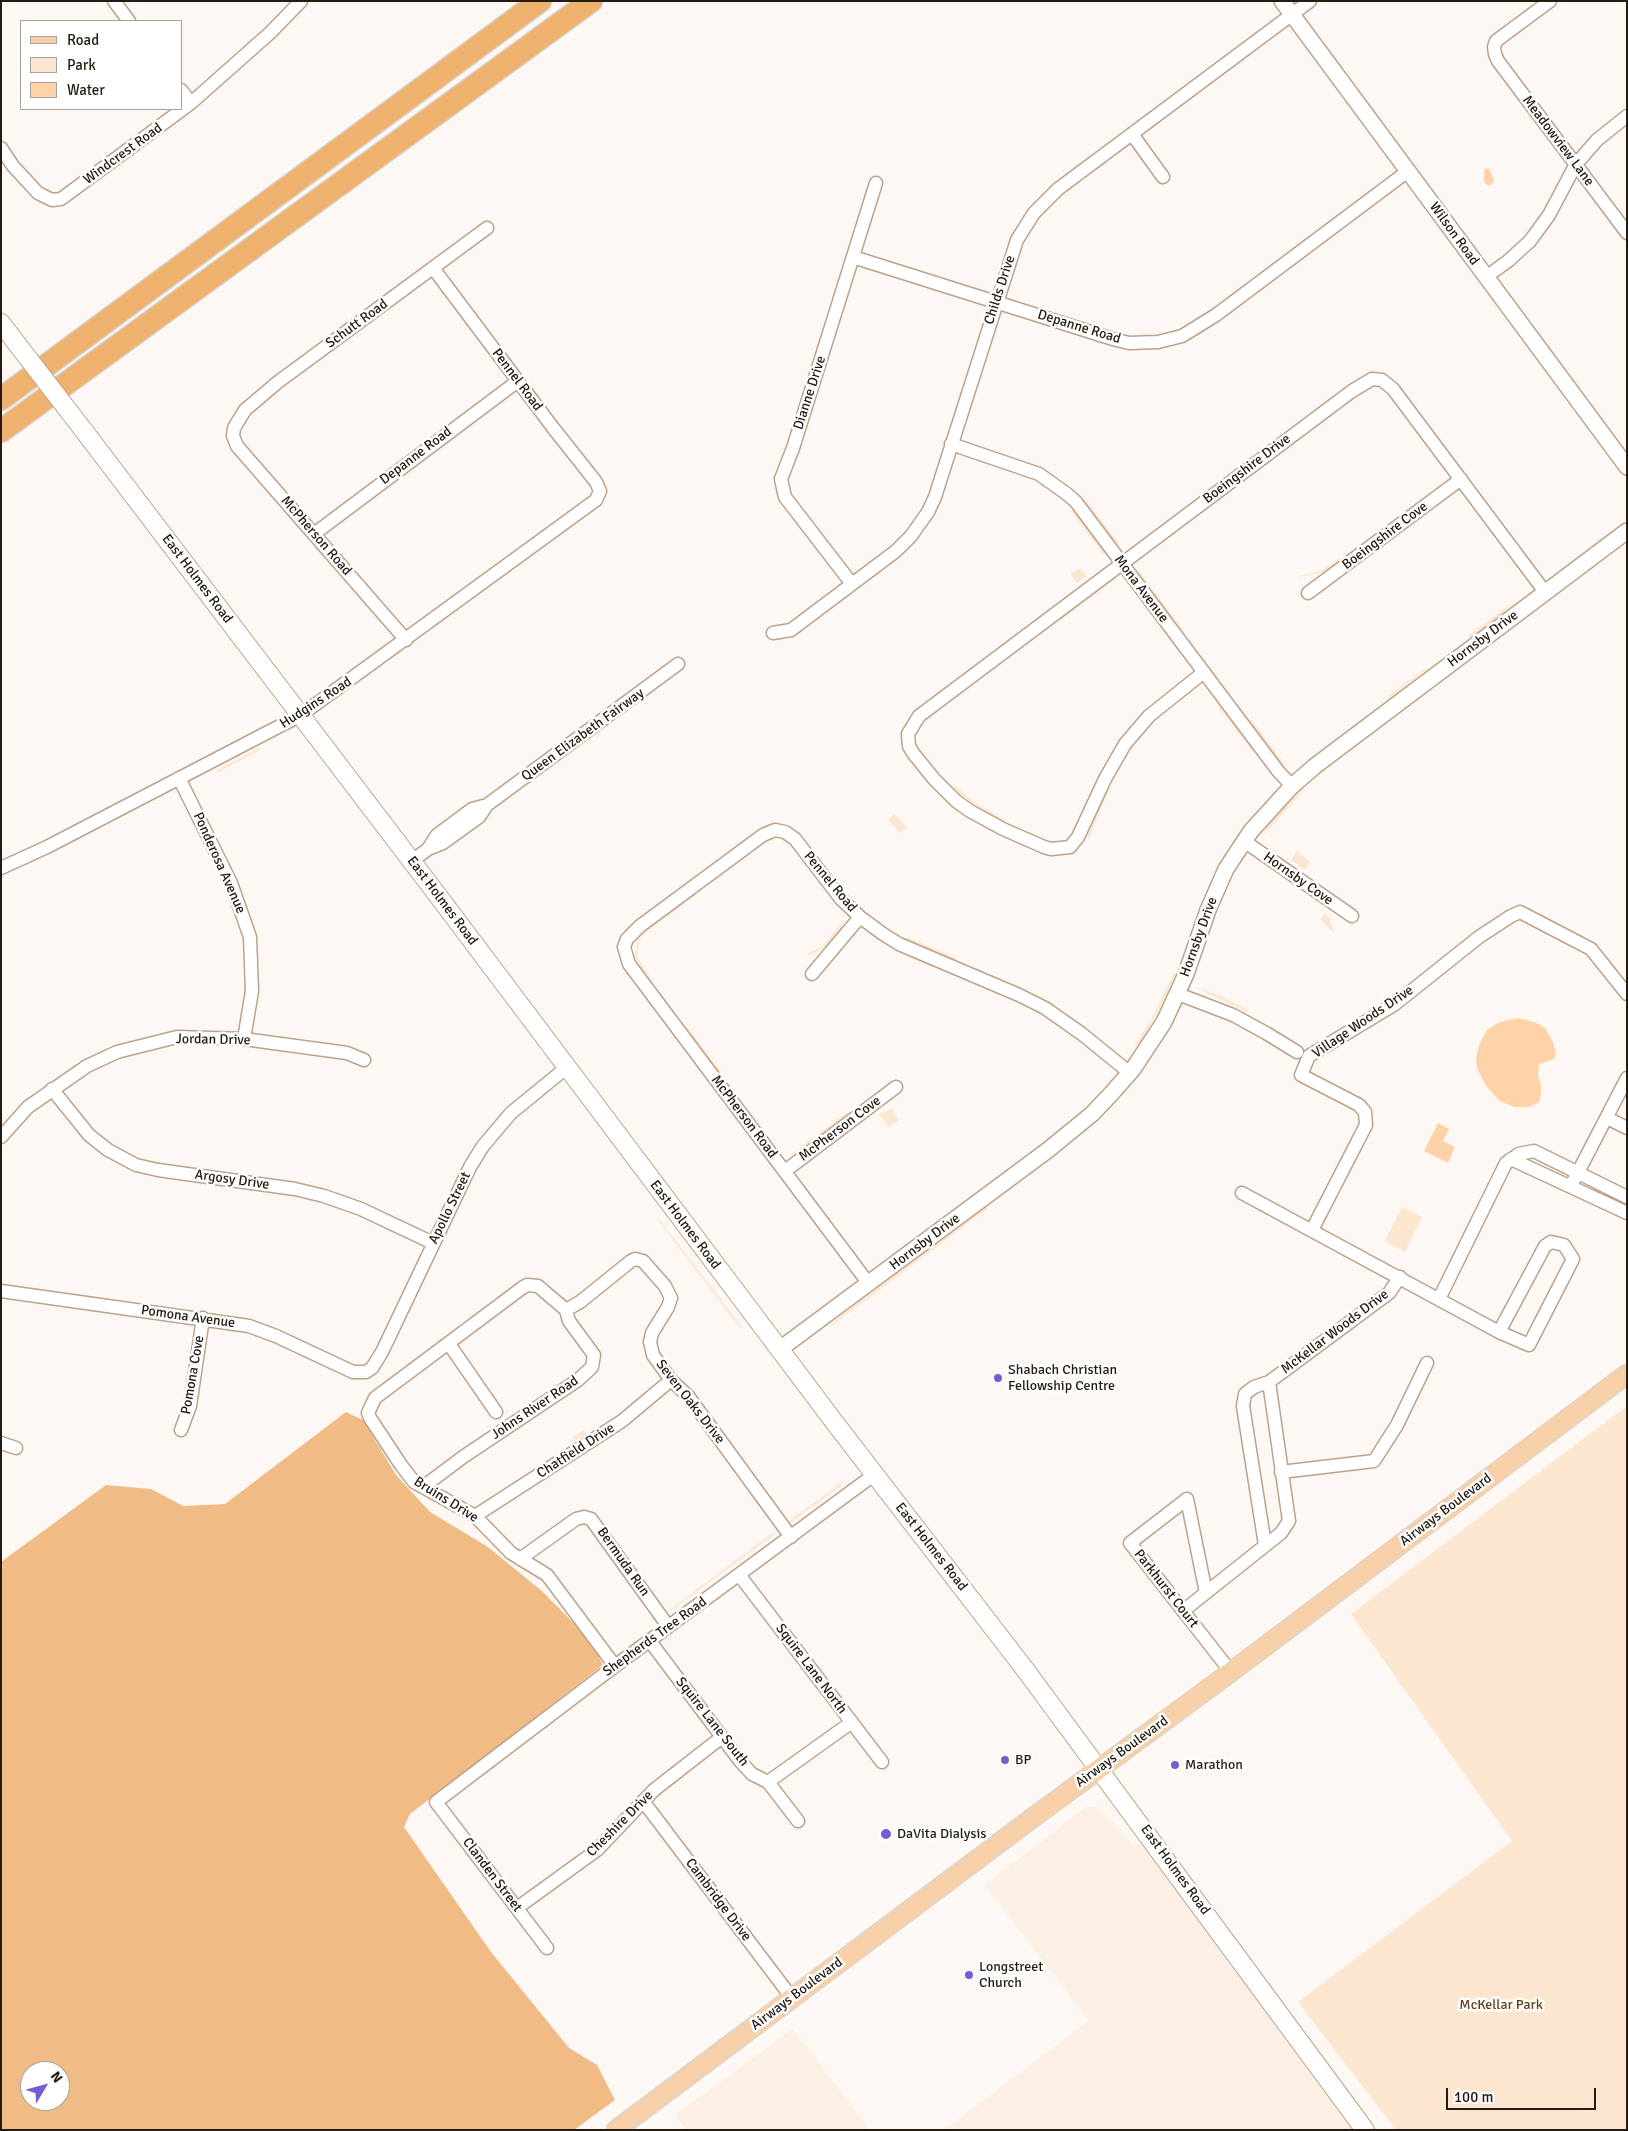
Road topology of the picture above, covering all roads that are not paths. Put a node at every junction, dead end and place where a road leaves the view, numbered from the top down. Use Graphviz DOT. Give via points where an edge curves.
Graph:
graph roads {
  1 [pos="114,1"];
  2 [pos="301,1"];
  3 [pos="540,1"];
  4 [pos="591,1"];
  5 [pos="1282,1"];
  6 [pos="1310,1"];
  7 [pos="1550,1"];
  8 [pos="1292,14"];
  9 [pos="128,20"];
  10 [pos="182,91"];
  11 [pos="191,104"];
  12 [pos="1627,116"];
  13 [pos="1132,134"];
  14 [pos="1,148"];
  15 [pos="1576,164"];
  16 [pos="1408,171"];
  17 [pos="1163,177"];
  18 [pos="876,183"];
  19 [pos="487,228"];
  20 [pos="1627,233"];
  21 [pos="854,257"];
  22 [pos="433,268"];
  23 [pos="1486,277"];
  24 [pos="996,301"];
  25 [pos="1,323"];
  26 [pos="518,381"];
  27 [pos="1,399"];
  28 [pos="234,428"];
  29 [pos="1,431"];
  30 [pos="951,444"];
  31 [pos="1627,467"];
  32 [pos="1461,479"];
  33 [pos="600,491"];
  34 [pos="1627,531"];
  35 [pos="314,534"];
  36 [pos="1122,563"];
  37 [pos="852,584"];
  38 [pos="1545,592"];
  39 [pos="1308,593"];
  40 [pos="773,633"];
  41 [pos="406,640"];
  42 [pos="678,664"];
  43 [pos="1204,672"];
  44 [pos="301,715"];
  45 [pos="179,778"];
  46 [pos="1292,786"];
  47 [pos="1244,841"];
  48 [pos="412,861"];
  49 [pos="1,868"];
  50 [pos="1352,916"];
  51 [pos="860,917"];
  52 [pos="624,947"];
  53 [pos="812,974"];
  54 [pos="1178,994"];
  55 [pos="1627,994"];
  56 [pos="244,1039"];
  57 [pos="1297,1052"];
  58 [pos="364,1060"];
  59 [pos="566,1068"];
  60 [pos="1130,1073"];
  61 [pos="1627,1078"];
  62 [pos="896,1087"];
  63 [pos="52,1089"];
  64 [pos="1623,1097"];
  65 [pos="1608,1118"];
  66 [pos="1627,1128"];
  67 [pos="1,1137"];
  68 [pos="1511,1159"];
  69 [pos="785,1171"];
  70 [pos="1580,1174"];
  71 [pos="1571,1186"];
  72 [pos="1242,1193"];
  73 [pos="1622,1195"];
  74 [pos="1627,1213"];
  75 [pos="1312,1230"];
  76 [pos="432,1243"];
  77 [pos="1400,1277"];
  78 [pos="869,1284"];
  79 [pos="1,1292"];
  80 [pos="1439,1299"];
  81 [pos="566,1310"];
  82 [pos="203,1318"];
  83 [pos="1499,1332"];
  84 [pos="449,1344"];
  85 [pos="780,1349"];
  86 [pos="1427,1362"];
  87 [pos="366,1372"];
  88 [pos="1627,1374"];
  89 [pos="671,1380"];
  90 [pos="1269,1382"];
  91 [pos="368,1412"];
  92 [pos="496,1412"];
  93 [pos="181,1430"];
  94 [pos="1,1443"];
  95 [pos="16,1448"];
  96 [pos="1281,1472"];
  97 [pos="875,1474"];
  98 [pos="423,1488"];
  99 [pos="475,1516"];
  100 [pos="791,1538"];
  101 [pos="1265,1545"];
  102 [pos="520,1559"];
  103 [pos="740,1576"];
  104 [pos="1206,1593"];
  105 [pos="1183,1611"];
  106 [pos="668,1626"];
  107 [pos="649,1640"];
  108 [pos="614,1666"];
  109 [pos="1231,1672"];
  110 [pos="852,1722"];
  111 [pos="722,1737"];
  112 [pos="882,1762"];
  113 [pos="1100,1768"];
  114 [pos="768,1782"];
  115 [pos="643,1801"];
  116 [pos="436,1802"];
  117 [pos="798,1821"];
  118 [pos="517,1908"];
  119 [pos="547,1948"];
  120 [pos="792,1998"];
  121 [pos="616,2130"];
  122 [pos="1365,2130"];
  1 -- 9 [label="street"];
  2 -- 11 [label="street, Windcrest Road" via="259,44"];
  3 -- 27 [label="highway"];
  4 -- 29 [label="highway"];
  5 -- 8 [label="street, Wilson Road"];
  6 -- 8 [label="street, Childs Drive"];
  7 -- 15 [label="street, Meadowview Lane" via="1502,36 1494,47 1498,61"];
  8 -- 13 [label="street, Childs Drive"];
  8 -- 16 [label="street, Wilson Road"];
  10 -- 11 [label="street"];
  11 -- 14 [label="street, Windcrest Road" via="65,196 52,200 38,193"];
  12 -- 15 [label="street" via="1597,140"];
  13 -- 17 [label="street"];
  13 -- 24 [label="street, Childs Drive" via="1058,189 1034,213 1016,240"];
  15 -- 20 [label="street, Meadowview Lane"];
  15 -- 23 [label="street" via="1538,232 1522,250"];
  16 -- 23 [label="street, Wilson Road"];
  16 -- 24 [label="street, Depanne Road" via="1216,316 1182,336 1150,343 1129,343"];
  18 -- 21 [label="street, Dianne Drive"];
  19 -- 22 [label="street, Schutt Road"];
  21 -- 24 [label="street, Depanne Road"];
  21 -- 37 [label="street, Dianne Drive" via="781,479 785,497"];
  22 -- 26 [label="street, Pennel Road"];
  22 -- 28 [label="street, Schutt Road" via="278,382 245,410"];
  23 -- 31 [label="street, Wilson Road"];
  24 -- 30 [label="street, Childs Drive"];
  25 -- 44 [label="main road, East Holmes Road, bridge"];
  26 -- 33 [label="street, Pennel Road"];
  26 -- 35 [label="street, Depanne Road"];
  28 -- 35 [label="street, McPherson Road" via="238,446"];
  30 -- 36 [label="street, Mona Avenue" via="1049,479 1076,502"];
  30 -- 37 [label="street, Childs Drive" via="931,507 920,524 902,546"];
  32 -- 36 [label="street, Boeingshire Drive" via="1389,385 1372,379 1352,390"];
  32 -- 38 [label="street, Boeingshire Drive"];
  32 -- 39 [label="street, Boeingshire Cove"];
  33 -- 41 [label="street, Hudgins Road" via="587,508"];
  34 -- 38 [label="street, Hornsby Drive"];
  35 -- 41 [label="street, McPherson Road"];
  36 -- 43 [label="street, Mona Avenue"];
  36 -- 43 [label="street, Boeingshire Drive" via="919,716 908,736 913,753 956,801 1003,829 1044,847 1070,847 1078,838 1108,772 1136,731 1149,716"];
  37 -- 40 [label="street, Childs Drive" via="791,630"];
  38 -- 46 [label="street, Hornsby Drive"];
  41 -- 44 [label="street, Hudgins Road"];
  42 -- 48 [label="street, Queen Elizabeth Fairway" via="487,805 479,817 465,828 443,843 428,848"];
  43 -- 46 [label="street, Mona Avenue"];
  44 -- 45 [label="street, Hudgins Road"];
  44 -- 48 [label="main road, East Holmes Road"];
  45 -- 49 [label="street, Hudgins Road"];
  45 -- 56 [label="street, Ponderosa Avenue" via="231,883 250,937 252,991"];
  46 -- 47 [label="street, Hornsby Drive"];
  47 -- 50 [label="street, Hornsby Cove"];
  47 -- 54 [label="street, Hornsby Drive" via="1219,883"];
  48 -- 59 [label="main road, East Holmes Road"];
  51 -- 52 [label="street, Pennel Road" via="795,840 785,832 775,830 737,853 640,926"];
  51 -- 53 [label="street"];
  51 -- 60 [label="street, Pennel Road" via="899,944 1045,1008"];
  52 -- 69 [label="street, McPherson Road" via="629,964"];
  54 -- 57 [label="street" via="1232,1015"];
  54 -- 60 [label="street, Hornsby Drive" via="1164,1022"];
  55 -- 75 [label="street, Village Woods Drive" via="1591,949 1520,912 1479,937 1395,1004 1309,1056 1301,1076 1366,1112 1366,1125"];
  56 -- 58 [label="street, Jordan Drive" via="347,1053"];
  56 -- 63 [label="street, Jordan Drive" via="177,1037 117,1052 87,1066"];
  59 -- 76 [label="street, Apollo Street" via="512,1113 488,1139 470,1167"];
  59 -- 85 [label="main road, East Holmes Road"];
  60 -- 78 [label="street, Hornsby Drive" via="1075,1128"];
  61 -- 64 [label="street"];
  62 -- 69 [label="street, McPherson Cove"];
  63 -- 67 [label="street, Jordan Drive" via="28,1107"];
  63 -- 76 [label="street, Argosy Drive" via="89,1135 136,1165 324,1196 361,1209"];
  64 -- 65 [label="street"];
  65 -- 66 [label="street"];
  65 -- 70 [label="street"];
  68 -- 70 [label="street" via="1534,1151"];
  68 -- 71 [label="street"];
  68 -- 80 [label="street" via="1506,1163"];
  69 -- 78 [label="street, McPherson Road"];
  70 -- 71 [label="street"];
  70 -- 73 [label="street"];
  71 -- 74 [label="street"];
  72 -- 75 [label="street"];
  75 -- 77 [label="street"];
  76 -- 87 [label="street, Apollo Street" via="382,1352"];
  77 -- 80 [label="street, McKellar Woods Drive"];
  77 -- 90 [label="street, McKellar Woods Drive" via="1389,1293"];
  78 -- 85 [label="street, Hornsby Drive"];
  79 -- 82 [label="street, Pomona Avenue"];
  80 -- 83 [label="street, McKellar Woods Drive"];
  81 -- 84 [label="street, Johns River Road" via="538,1286 527,1285"];
  81 -- 89 [label="street, Seven Oaks Drive" via="631,1261 643,1261 671,1298 650,1342 653,1355"];
  81 -- 98 [label="street, Johns River Road" via="569,1321 594,1355 592,1367"];
  82 -- 87 [label="street, Pomona Avenue" via="265,1331 353,1372"];
  82 -- 93 [label="street, Pomona Cove" via="190,1406"];
  83 -- 83 [label="street, McKellar Woods Drive" via="1545,1246 1551,1242 1564,1245 1573,1259 1529,1345"];
  84 -- 91 [label="street, Johns River Road" via="375,1398"];
  84 -- 92 [label="street"];
  85 -- 97 [label="main road, East Holmes Road"];
  86 -- 96 [label="street" via="1374,1461"];
  88 -- 109 [label="main road, Airways Boulevard"];
  89 -- 99 [label="street, Chatfield Drive" via="622,1421"];
  89 -- 100 [label="street, Seven Oaks Drive" via="688,1396"];
  90 -- 96 [label="street, McKellar Woods Drive"];
  90 -- 101 [label="street" via="1245,1394 1242,1406"];
  91 -- 98 [label="street, Bruins Drive" via="401,1465"];
  94 -- 95 [label="street"];
  96 -- 101 [label="street, McKellar Woods Drive" via="1289,1521 1281,1533"];
  97 -- 100 [label="street, Shepherds Tree Road"];
  97 -- 113 [label="main road, East Holmes Road"];
  98 -- 99 [label="street, Bruins Drive"];
  99 -- 102 [label="street, Bruins Drive"];
  100 -- 103 [label="street, Shepherds Tree Road"];
  101 -- 104 [label="street, McKellar Woods Drive"];
  102 -- 106 [label="street, Bermuda Run" via="576,1519 591,1519"];
  102 -- 108 [label="street, Bruins Drive" via="553,1581"];
  103 -- 106 [label="street, Shepherds Tree Road"];
  103 -- 110 [label="street, Squire Lane North"];
  104 -- 105 [label="street, McKellar Woods Drive"];
  104 -- 105 [label="street, Parkhurst Court" via="1187,1499 1130,1543"];
  105 -- 109 [label="street, Parkhurst Court"];
  106 -- 107 [label="street, Shepherds Tree Road"];
  107 -- 108 [label="street, Shepherds Tree Road"];
  107 -- 111 [label="street, Squire Lane South"];
  108 -- 116 [label="street, Shepherds Tree Road"];
  109 -- 113 [label="main road, Airways Boulevard"];
  110 -- 112 [label="street, Squire Lane North"];
  110 -- 114 [label="street"];
  111 -- 114 [label="street, Squire Lane South" via="746,1768"];
  111 -- 115 [label="street, Cheshire Drive"];
  113 -- 120 [label="main road, Airways Boulevard"];
  113 -- 122 [label="main road, East Holmes Road"];
  114 -- 117 [label="street, Squire Lane South"];
  115 -- 118 [label="street, Cheshire Drive" via="597,1850"];
  115 -- 120 [label="street, Cambridge Drive"];
  116 -- 118 [label="street, Clanden Street"];
  118 -- 119 [label="street, Clanden Street"];
  120 -- 121 [label="main road, Airways Boulevard"];
}
